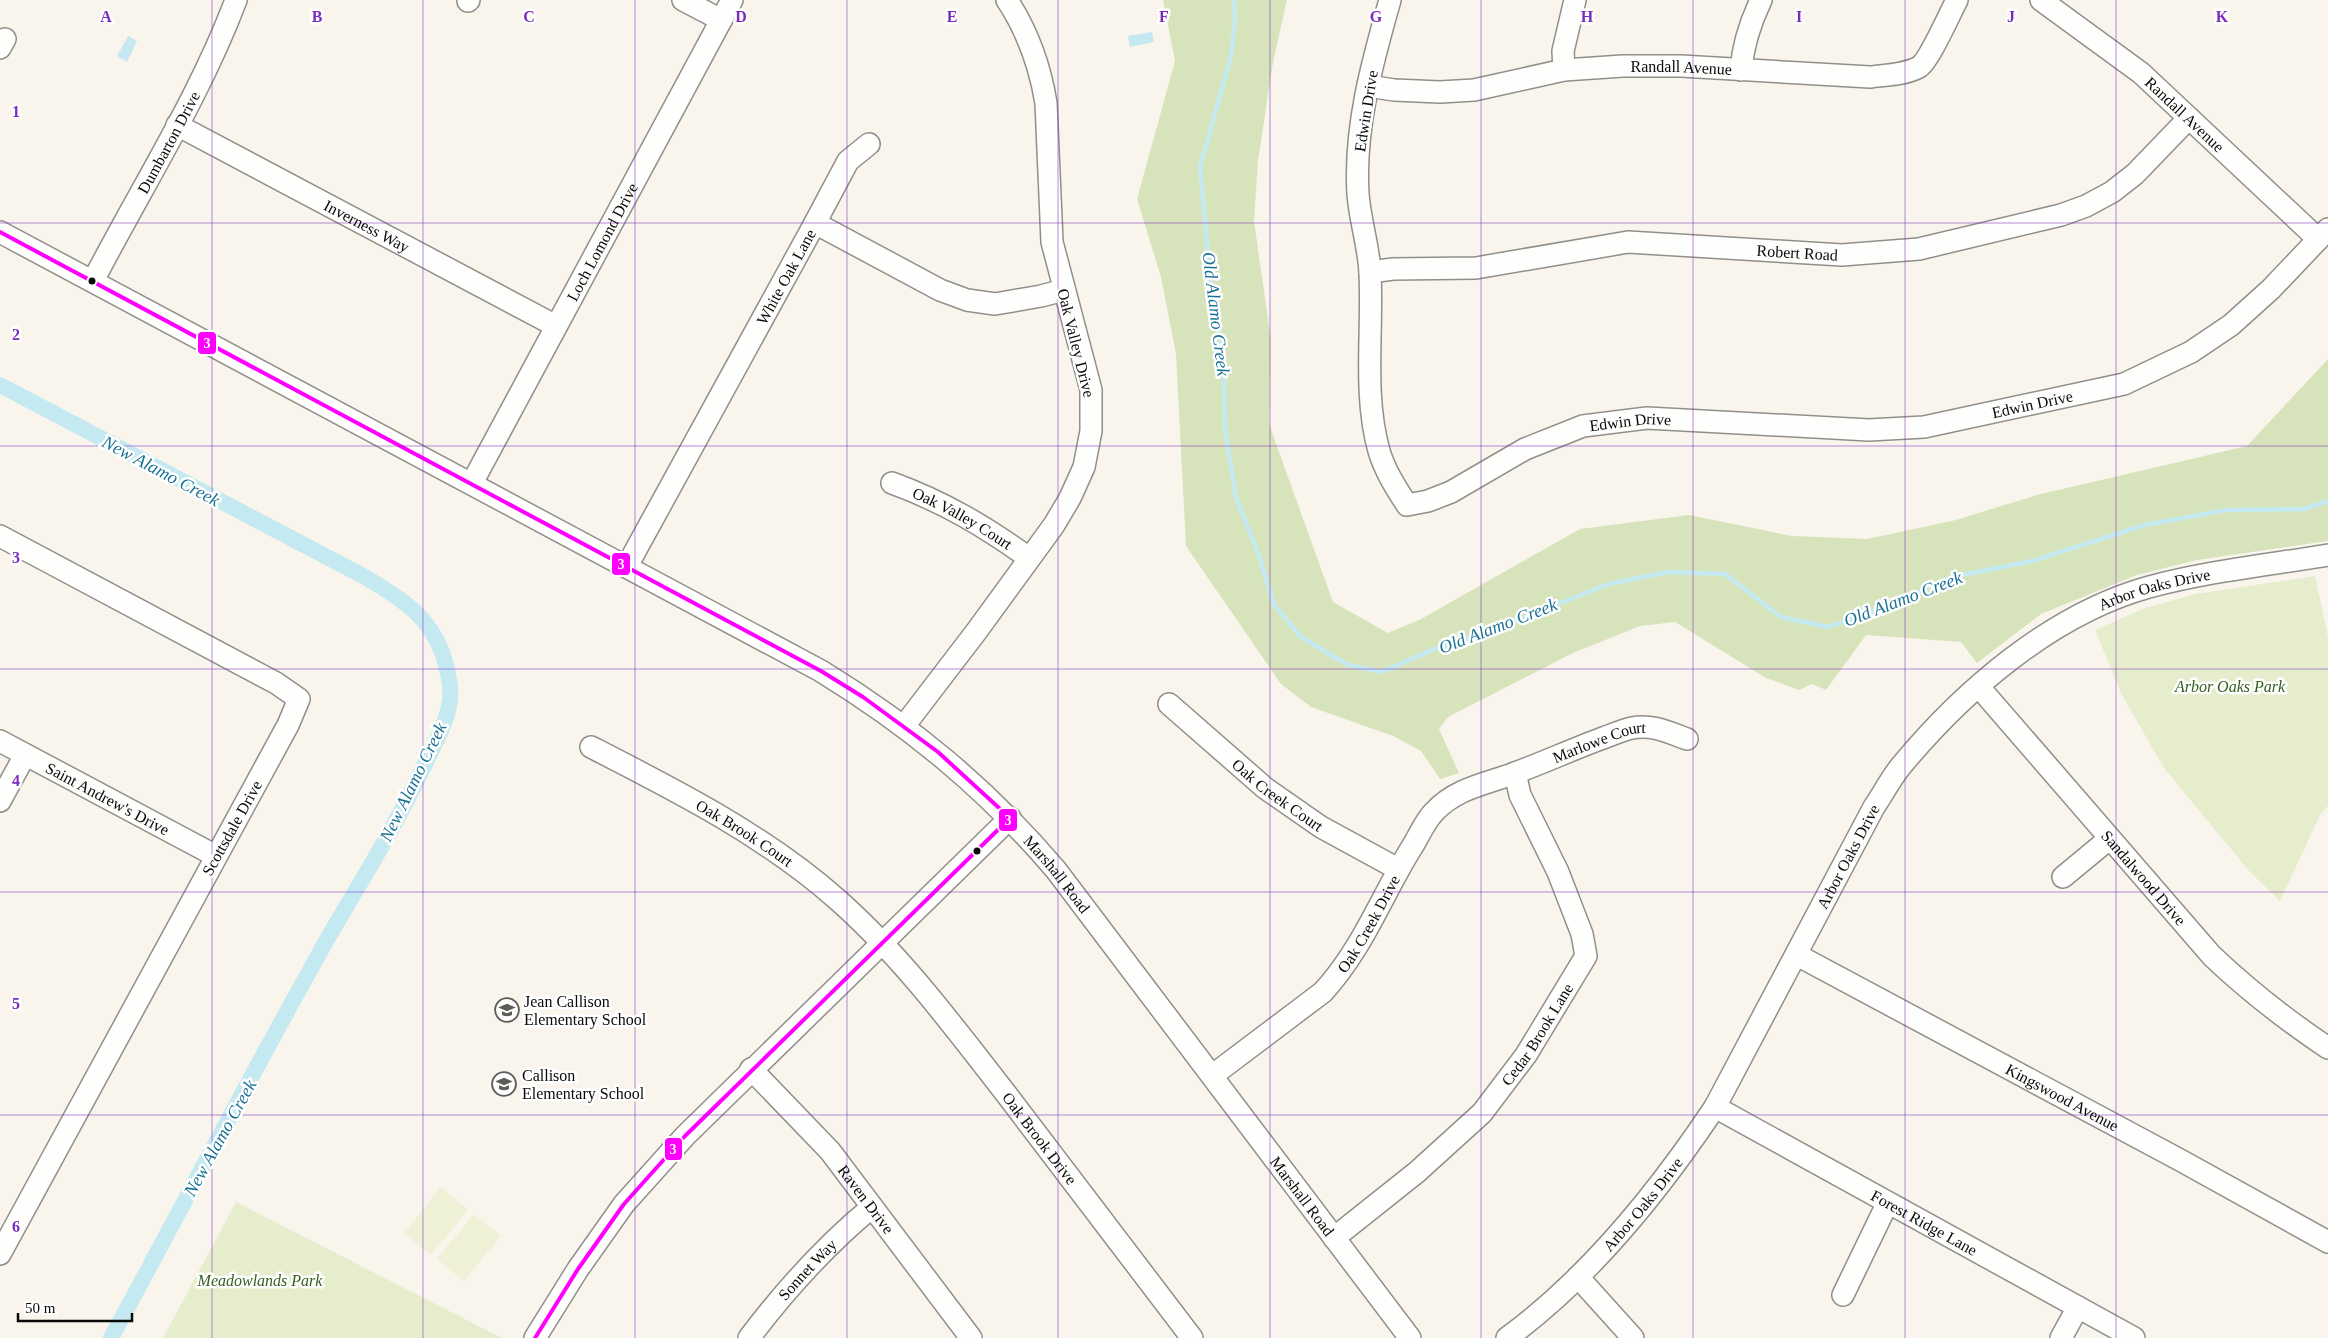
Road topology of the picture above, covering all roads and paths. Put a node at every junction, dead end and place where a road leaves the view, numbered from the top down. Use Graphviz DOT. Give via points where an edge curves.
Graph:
graph roads {
  1 [pos="236,0"];
  2 [pos="683,0"];
  3 [pos="732,0"];
  4 [pos="1007,0"];
  5 [pos="1390,0"];
  6 [pos="1575,0"];
  7 [pos="1762,0"];
  8 [pos="1957,0"];
  9 [pos="2040,0"];
  10 [pos="721,20"];
  11 [pos="1564,70"];
  12 [pos="1741,70"];
  13 [pos="1368,86"];
  14 [pos="2188,118"];
  15 [pos="177,125"];
  16 [pos="869,144"];
  17 [pos="815,223"];
  18 [pos="0,232"];
  19 [pos="2323,234"];
  20 [pos="1370,272"];
  21 [pos="93,280"];
  22 [pos="1064,290"];
  23 [pos="556,326"];
  24 [pos="472,483"];
  25 [pos="892,484"];
  26 [pos="0,536"];
  27 [pos="2328,555"];
  28 [pos="1029,558"];
  29 [pos="628,566"];
  30 [pos="1979,687"];
  31 [pos="1169,704"];
  32 [pos="904,726"];
  33 [pos="1687,738"];
  34 [pos="0,741"];
  35 [pos="591,747"];
  36 [pos="25,755"];
  37 [pos="1515,773"];
  38 [pos="0,801"];
  39 [pos="1010,818"];
  40 [pos="2109,839"];
  41 [pos="216,856"];
  42 [pos="1398,869"];
  43 [pos="2063,877"];
  44 [pos="882,941"];
  45 [pos="1797,955"];
  46 [pos="2328,1048"];
  47 [pos="752,1070"];
  48 [pos="1213,1075"];
  49 [pos="1714,1107"];
  50 [pos="1887,1204"];
  51 [pos="872,1207"];
  52 [pos="1334,1238"];
  53 [pos="2328,1242"];
  54 [pos="0,1254"];
  55 [pos="1578,1276"];
  56 [pos="1843,1295"];
  57 [pos="2078,1307"];
  58 [pos="535,1338"];
  59 [pos="749,1338"];
  60 [pos="970,1338"];
  61 [pos="1192,1338"];
  62 [pos="1410,1338"];
  63 [pos="1508,1338"];
  64 [pos="1633,1338"];
  65 [pos="2061,1338"];
  66 [pos="2134,1338"];
  1 -- 15 [label="street, Dumbarton Drive"];
  2 -- 10 [label="street"];
  3 -- 10 [label="street, Loch Lomond Drive"];
  4 -- 22 [label="street, Oak Valley Drive" via="1034,52 1042,81 1046,103 1052,242"];
  5 -- 13 [label="street, Edwin Drive"];
  6 -- 11 [label="street" via="1563,51"];
  7 -- 12 [label="street" via="1749,25"];
  8 -- 12 [label="street, Randall Avenue" via="1920,67 1899,74 1870,77"];
  9 -- 14 [label="street, Randall Avenue" via="2142,73"];
  10 -- 23 [label="street, Loch Lomond Drive"];
  11 -- 12 [label="street, Randall Avenue" via="1623,66"];
  11 -- 13 [label="street, Randall Avenue" via="1474,90 1440,92"];
  13 -- 20 [label="street, Edwin Drive" via="1358,146 1358,195"];
  14 -- 19 [label="street, Randall Avenue"];
  14 -- 20 [label="street, Robert Road" via="2135,174 2086,206 2062,215 1919,249 1842,255 1628,242 1476,268"];
  15 -- 21 [label="street, Dumbarton Drive"];
  15 -- 23 [label="street, Inverness Way"];
  16 -- 17 [label="street" via="848,161"];
  17 -- 22 [label="street, White Oak Lane" via="940,290 967,300 995,304"];
  17 -- 29 [label="street, White Oak Lane"];
  18 -- 21 [label="street, Marshall Road"];
  19 -- 20 [label="street, Edwin Drive" via="2271,289 2231,325 2192,352 2124,384 1924,427 1868,430 1647,418 1583,426 1525,449 1452,492 1407,505 1389,477 1379,452 1371,410"];
  21 -- 24 [label="street, Marshall Road"];
  22 -- 28 [label="street, Oak Valley Drive" via="1091,390 1091,432 1084,467 1070,498"];
  23 -- 24 [label="street, Loch Lomond Drive"];
  24 -- 29 [label="street, Marshall Road"];
  25 -- 28 [label="street, Oak Valley Court" via="954,510"];
  26 -- 41 [label="street, Scottsdale Drive" via="276,683 298,700 292,718"];
  27 -- 30 [label="street, Arbor Oaks Drive" via="2194,576 2147,588 2090,610 2026,647"];
  28 -- 32 [label="street, Oak Valley Drive"];
  29 -- 32 [label="street, Marshall Road" via="822,671"];
  30 -- 40 [label="street, Sandalwood Drive"];
  30 -- 45 [label="street, Arbor Oaks Drive" via="1953,708 1900,767 1874,807"];
  31 -- 42 [label="street, Oak Creek Court" via="1265,788 1320,827"];
  32 -- 39 [label="street, Marshall Road" via="938,752"];
  33 -- 37 [label="street, Marlowe Court" via="1654,727 1632,728"];
  34 -- 36 [label="street, Saint Andrew's Drive"];
  35 -- 44 [label="street, Oak Brook Court" via="760,840 830,894"];
  36 -- 38 [label="street"];
  36 -- 41 [label="street, Saint Andrew's Drive"];
  37 -- 42 [label="street, Oak Creek Drive" via="1473,786 1448,799 1433,813"];
  37 -- 52 [label="street, Cedar Brook Lane" via="1520,795 1558,872 1582,934 1586,956 1526,1055 1482,1113 1418,1172"];
  39 -- 44 [label="street"];
  39 -- 48 [label="street, Marshall Road" via="1080,900"];
  40 -- 43 [label="street"];
  40 -- 46 [label="street, Sandalwood Drive" via="2212,956 2288,1022"];
  41 -- 54 [label="street, Scottsdale Drive"];
  42 -- 48 [label="street, Oak Creek Drive" via="1350,960 1337,977 1323,992"];
  44 -- 47 [label="street"];
  44 -- 61 [label="street, Oak Brook Drive" via="939,1007"];
  45 -- 49 [label="street, Arbor Oaks Drive"];
  45 -- 53 [label="street, Kingswood Avenue"];
  47 -- 51 [label="street, Raven Drive" via="830,1151"];
  47 -- 58 [label="street" via="685,1136 624,1204"];
  48 -- 52 [label="street, Marshall Road"];
  49 -- 50 [label="street, Forest Ridge Lane"];
  49 -- 55 [label="street, Arbor Oaks Drive" via="1664,1180"];
  50 -- 56 [label="street"];
  50 -- 57 [label="street, Forest Ridge Lane"];
  51 -- 59 [label="street, Sonnet Way" via="827,1246 781,1296"];
  51 -- 60 [label="street, Raven Drive"];
  52 -- 62 [label="street, Marshall Road"];
  55 -- 63 [label="street, Arbor Oaks Drive"];
  55 -- 64 [label="street"];
  57 -- 65 [label="street"];
  57 -- 66 [label="street, Forest Ridge Lane"];
}
